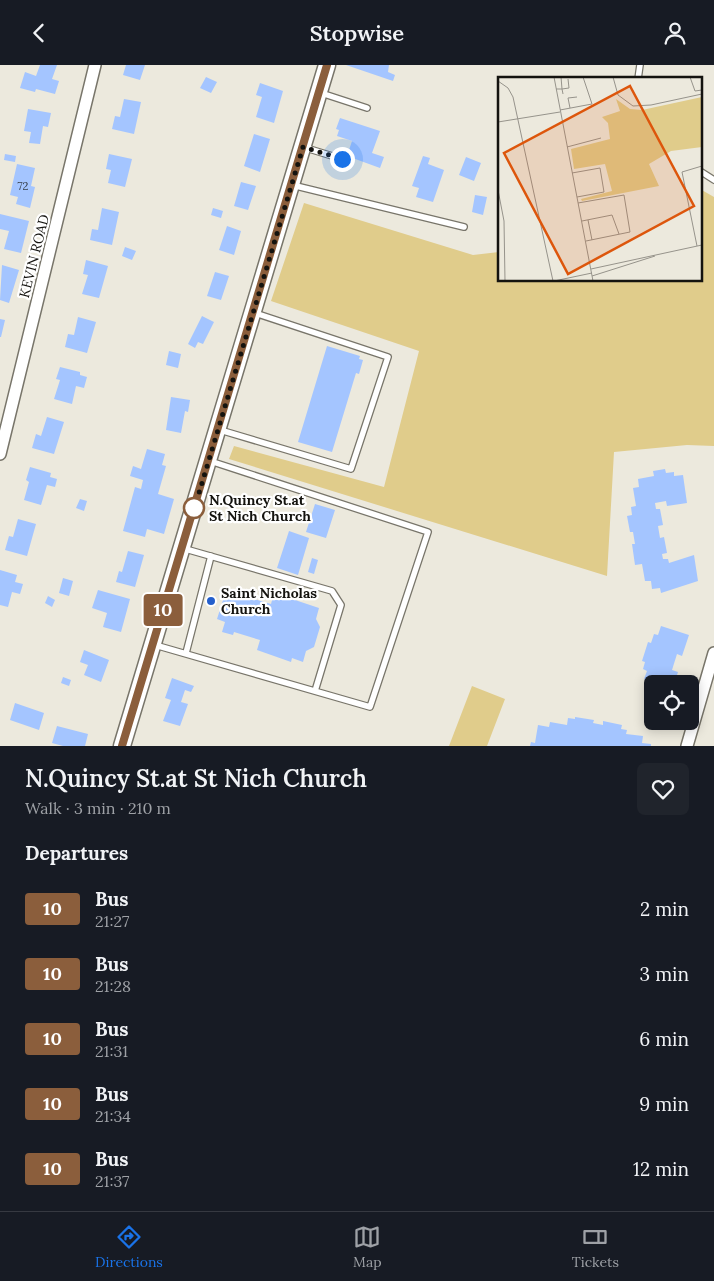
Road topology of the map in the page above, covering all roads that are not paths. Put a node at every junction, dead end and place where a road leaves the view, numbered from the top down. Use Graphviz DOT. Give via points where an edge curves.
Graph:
graph roads {
  1 [pos="95,65"];
  2 [pos="327,65"];
  3 [pos="319,92"];
  4 [pos="367,108"];
  5 [pos="303,147"];
  6 [pos="342,159"];
  7 [pos="702,172"];
  8 [pos="714,180"];
  9 [pos="292,185"];
  10 [pos="464,227"];
  11 [pos="253,312"];
  12 [pos="218,429"];
  13 [pos="0,454"];
  14 [pos="209,460"];
  15 [pos="182,548"];
  16 [pos="211,556"];
  17 [pos="153,644"];
  18 [pos="186,653"];
  19 [pos="714,653"];
  20 [pos="315,691"];
  21 [pos="122,746"];
  22 [pos="687,746"];
  1 -- 13 [label="street, KEVIN ROAD"];
  2 -- 3 [label="main road"];
  3 -- 4 [label="lane"];
  3 -- 5 [label="main road"];
  5 -- 6 [label="lane"];
  5 -- 9 [label="main road"];
  7 -- 8 [label="lane"];
  9 -- 10 [label="lane"];
  9 -- 11 [label="main road"];
  11 -- 12 [label="main road"];
  11 -- 12 [label="lane" via="388,357 351,469"];
  12 -- 14 [label="main road"];
  14 -- 15 [label="main road"];
  14 -- 20 [label="lane" via="428,532 370,707"];
  15 -- 16 [label="lane"];
  15 -- 17 [label="main road"];
  16 -- 18 [label="lane"];
  16 -- 20 [label="lane" via="332,591 341,605"];
  17 -- 18 [label="lane"];
  17 -- 21 [label="main road"];
  18 -- 20 [label="lane"];
  19 -- 22 [label="street"];
}
